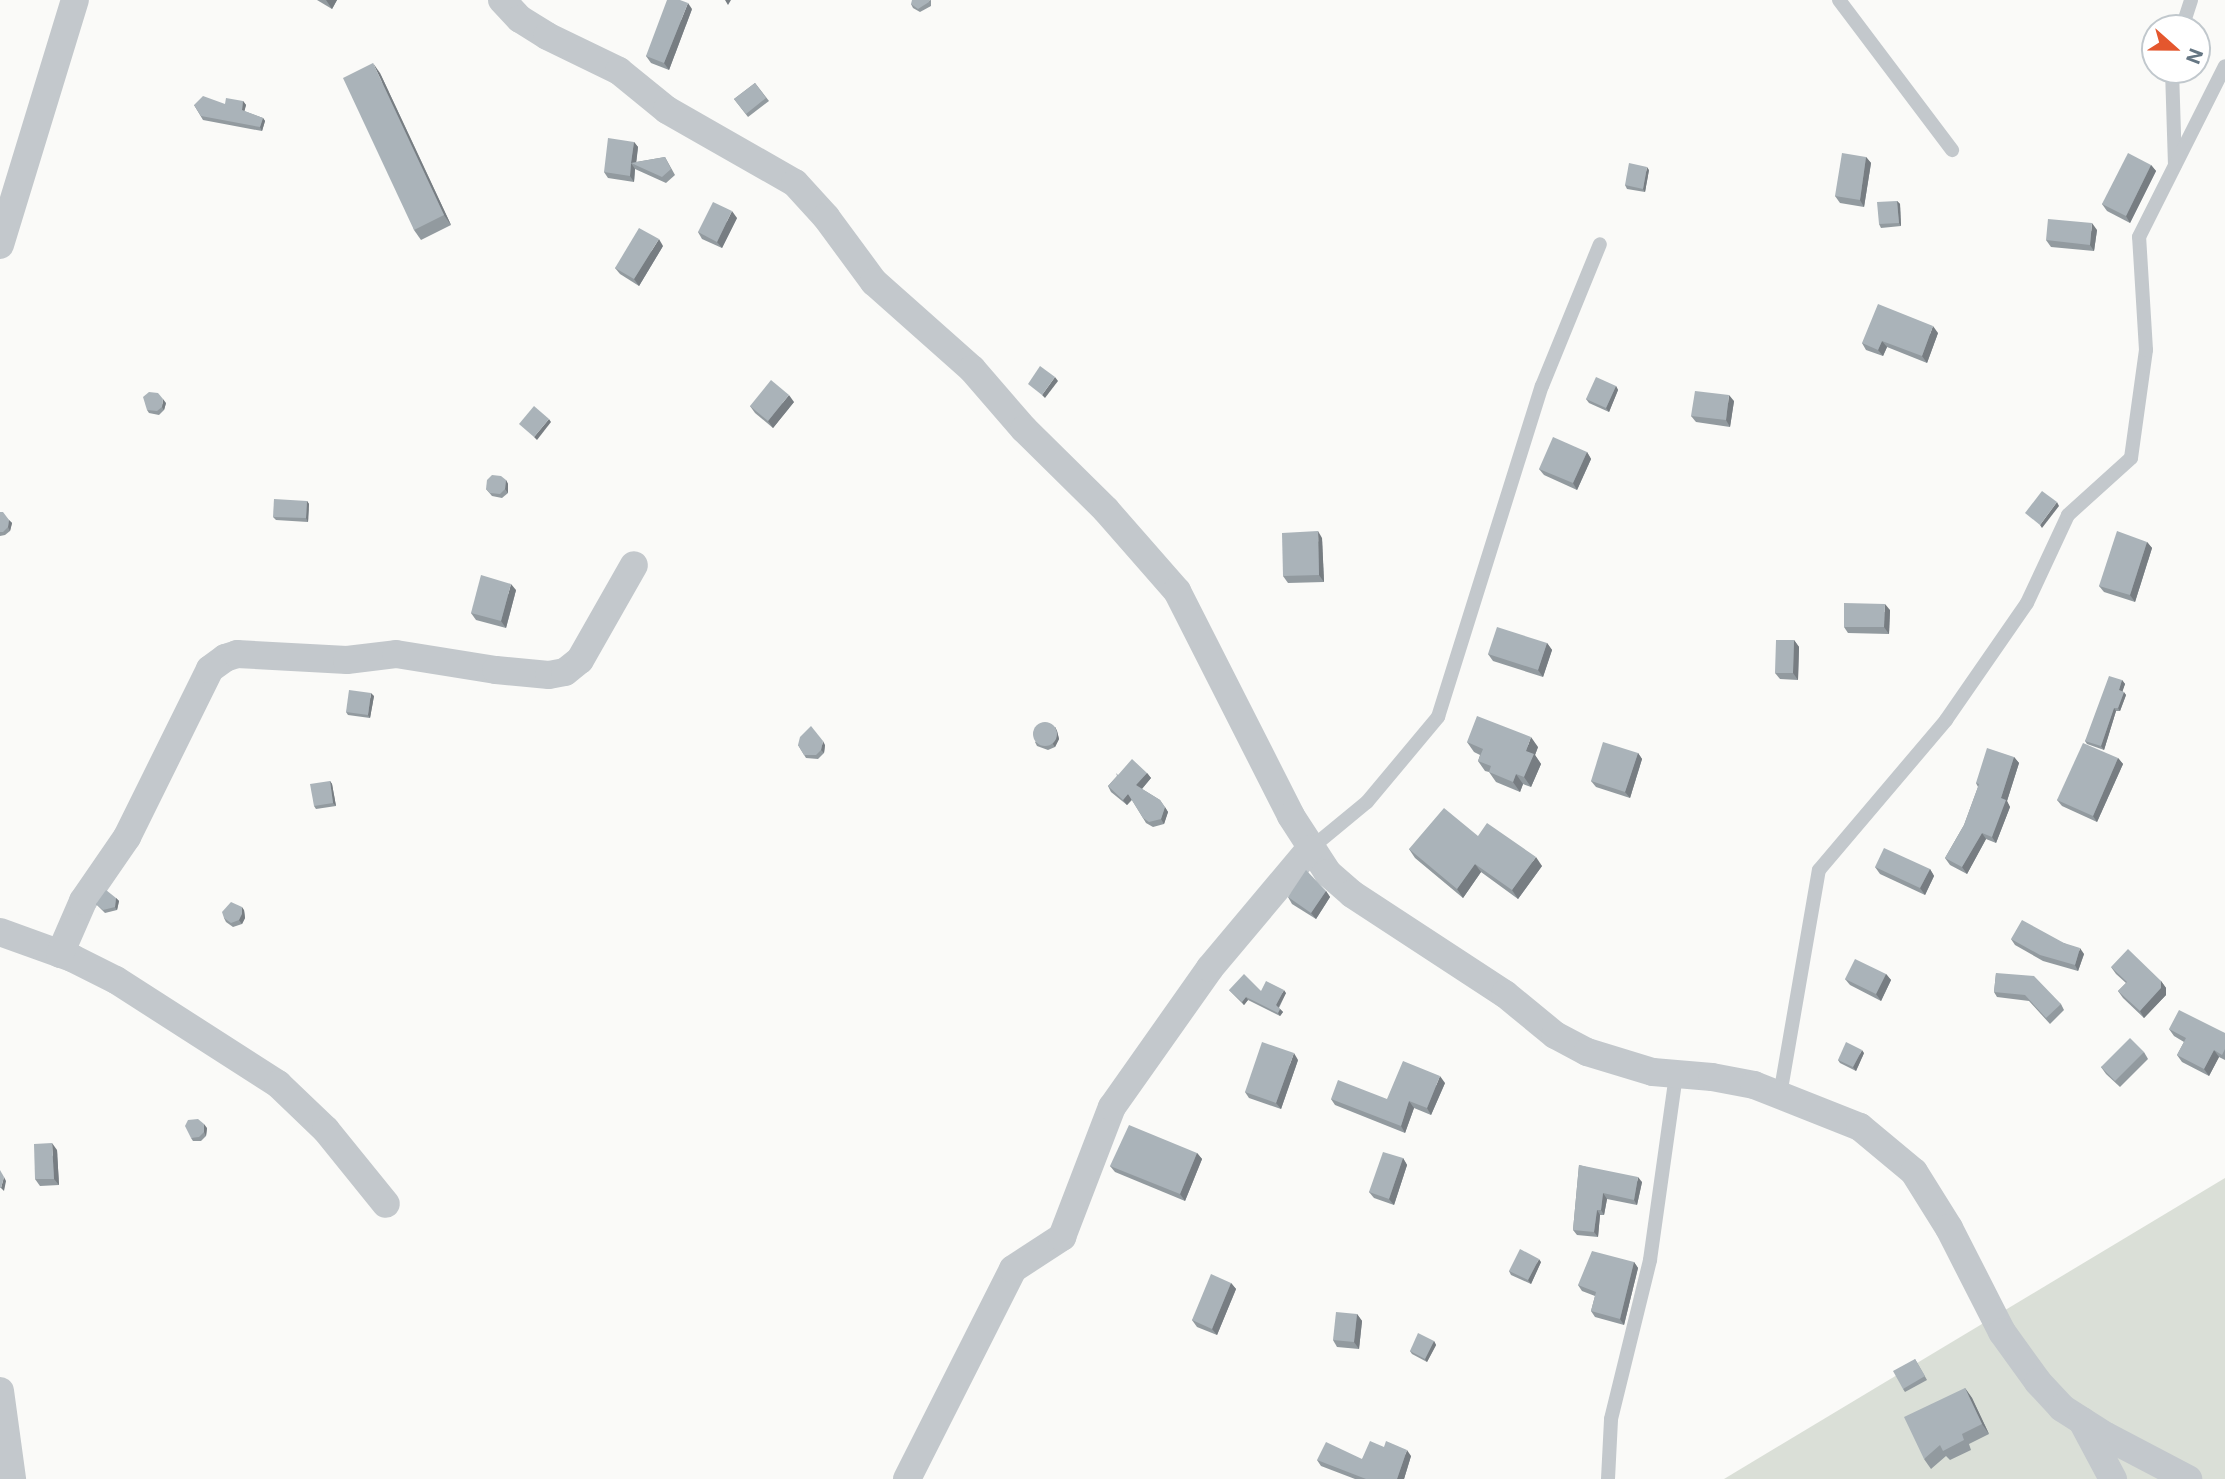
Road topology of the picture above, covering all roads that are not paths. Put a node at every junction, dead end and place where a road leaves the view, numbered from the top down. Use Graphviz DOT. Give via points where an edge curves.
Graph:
graph roads {
  1 [pos="75,0"];
  2 [pos="502,0"];
  3 [pos="1839,0"];
  4 [pos="2225,66"];
  5 [pos="2172,84"];
  6 [pos="1952,150"];
  7 [pos="2175,166"];
  8 [pos="1600,244"];
  9 [pos="0,245"];
  10 [pos="634,565"];
  11 [pos="1310,849"];
  12 [pos="0,932"];
  13 [pos="60,954"];
  14 [pos="1676,1074"];
  15 [pos="1780,1094"];
  16 [pos="386,1204"];
  17 [pos="0,1391"];
  18 [pos="2082,1421"];
  19 [pos="12,1479"];
  20 [pos="907,1479"];
  21 [pos="1608,1479"];
  22 [pos="2113,1479"];
  23 [pos="2188,1479"];
  1 -- 9 [label="street"];
  2 -- 11 [label="street" via="520,19 547,36 619,71 667,110 795,183 874,282 972,369 1024,429 1107,510 1177,591"];
  3 -- 6 [label="lane"];
  4 -- 7 [label="lane"];
  5 -- 7 [label="lane"];
  7 -- 15 [label="lane" via="2139,237 2146,350 2131,458 2068,515 2027,603 1946,720 1819,870"];
  8 -- 11 [label="lane" via="1542,386 1438,718 1367,802"];
  10 -- 13 [label="street" via="580,660 565,672 496,670 396,654 347,660 237,654 225,658 210,670 127,837 83,901"];
  11 -- 14 [label="street" via="1352,894 1504,994 1555,1035 1619,1064"];
  11 -- 20 [label="street" via="1210,968 1112,1107 1062,1237 1013,1269"];
  12 -- 13 [label="street"];
  13 -- 16 [label="street" via="116,980 278,1084 326,1130"];
  14 -- 15 [label="street" via="1754,1085"];
  14 -- 21 [label="lane" via="1650,1261 1611,1419"];
  15 -- 18 [label="street" via="1860,1127 1914,1172 1949,1228 2002,1332 2038,1382 2062,1408"];
  17 -- 19 [label="street"];
  18 -- 22 [label="street"];
  18 -- 23 [label="street"];
}
